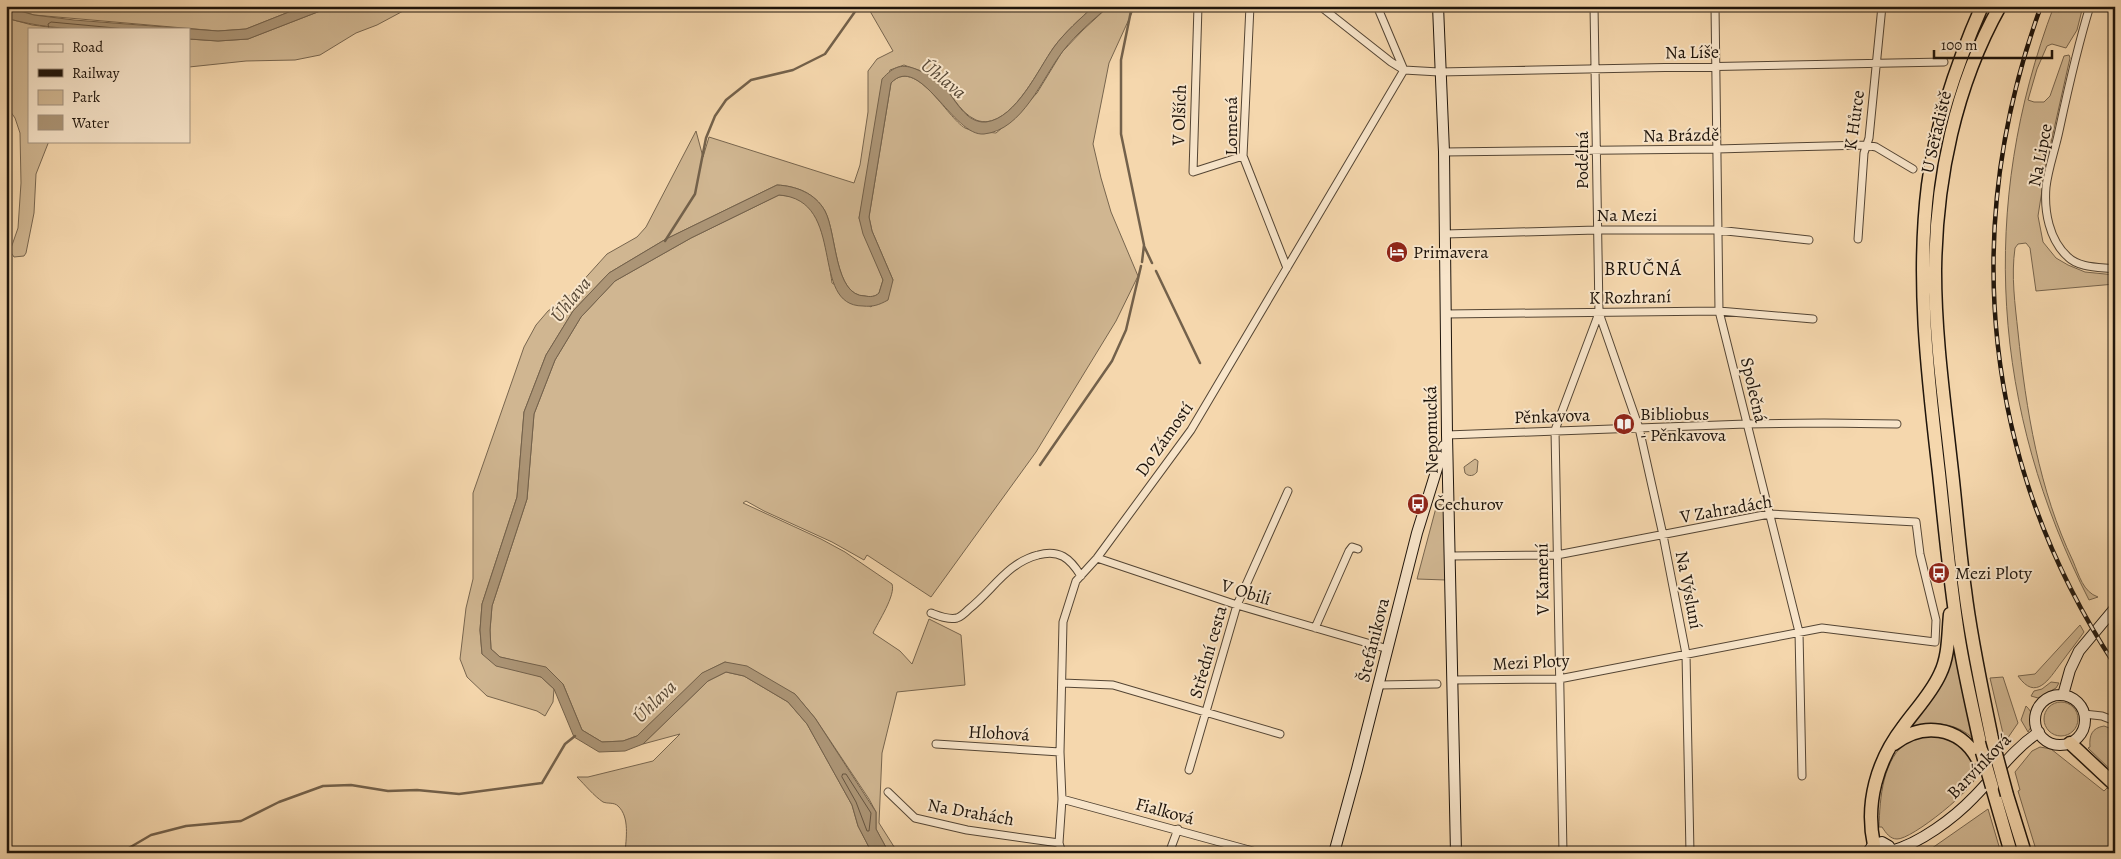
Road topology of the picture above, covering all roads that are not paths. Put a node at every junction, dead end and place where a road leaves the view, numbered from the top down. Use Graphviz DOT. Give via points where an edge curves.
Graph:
graph roads {
  1 [pos="1198,6"];
  2 [pos="1250,6"];
  3 [pos="1320,6"];
  4 [pos="1377,6"];
  5 [pos="1438,6"];
  6 [pos="1594,6"];
  7 [pos="1715,6"];
  8 [pos="1882,6"];
  9 [pos="1982,6"];
  10 [pos="2000,6"];
  11 [pos="2090,6"];
  12 [pos="1944,62"];
  13 [pos="1876,64"];
  14 [pos="1715,67"];
  15 [pos="1596,68"];
  16 [pos="1404,70"];
  17 [pos="1439,72"];
  18 [pos="1866,145"];
  19 [pos="1717,149"];
  20 [pos="1596,151"];
  21 [pos="1444,152"];
  22 [pos="1243,156"];
  23 [pos="1913,169"];
  24 [pos="1597,230"];
  25 [pos="1718,230"];
  26 [pos="1445,234"];
  27 [pos="1858,239"];
  28 [pos="1809,240"];
  29 [pos="1287,268"];
  30 [pos="2115,269"];
  31 [pos="1929,273"];
  32 [pos="1719,311"];
  33 [pos="1599,313"];
  34 [pos="1446,314"];
  35 [pos="1813,320"];
  36 [pos="1746,424"];
  37 [pos="1897,424"];
  38 [pos="1639,428"];
  39 [pos="1555,430"];
  40 [pos="1447,436"];
  41 [pos="1288,492"];
  42 [pos="1769,514"];
  43 [pos="1663,535"];
  44 [pos="1358,549"];
  45 [pos="1557,555"];
  46 [pos="1451,556"];
  47 [pos="1097,558"];
  48 [pos="1081,576"];
  49 [pos="1952,592"];
  50 [pos="1237,605"];
  51 [pos="2115,608"];
  52 [pos="931,613"];
  53 [pos="1315,628"];
  54 [pos="1799,632"];
  55 [pos="1935,642"];
  56 [pos="1388,649"];
  57 [pos="1686,654"];
  58 [pos="1559,679"];
  59 [pos="1453,680"];
  60 [pos="1062,683"];
  61 [pos="1437,684"];
  62 [pos="1378,685"];
  63 [pos="2063,695"];
  64 [pos="1206,713"];
  65 [pos="2084,714"];
  66 [pos="2115,721"];
  67 [pos="2039,732"];
  68 [pos="1280,734"];
  69 [pos="2070,742"];
  70 [pos="936,744"];
  71 [pos="1060,752"];
  72 [pos="1887,752"];
  73 [pos="1980,755"];
  74 [pos="1189,770"];
  75 [pos="1802,776"];
  76 [pos="2115,786"];
  77 [pos="888,792"];
  78 [pos="1062,800"];
  79 [pos="1178,829"];
  80 [pos="1059,843"];
  81 [pos="1870,849"];
  82 [pos="2025,850"];
  83 [pos="1062,852"];
  84 [pos="1891,852"];
  85 [pos="1169,853"];
  86 [pos="1260,853"];
  87 [pos="1334,853"];
  88 [pos="1456,853"];
  89 [pos="1563,853"];
  90 [pos="1690,853"];
  91 [pos="2011,853"];
  1 -- 22 [label="street, V Olších" via="1193,172"];
  2 -- 22 [label="street, Lomená"];
  3 -- 16 [label="street"];
  4 -- 16 [label="street"];
  5 -- 17 [label="street, Nepomucká"];
  6 -- 15 [label="street, Podélná"];
  7 -- 14 [label="street, Společná"];
  8 -- 13 [label="street, K Hůrce"];
  9 -- 31 [label="highway, U Seřadiště" via="1955,72 1935,149 1928,193"];
  10 -- 31 [label="highway, U Seřadiště" via="1962,94 1949,142"];
  11 -- 30 [label="street, Na Lipce" via="2078,44 2046,187 2047,215 2058,246 2069,258 2080,264"];
  12 -- 13 [label="street, Na Líše"];
  13 -- 14 [label="street, Na Líše"];
  13 -- 18 [label="street, K Hůrce"];
  14 -- 15 [label="street, Na Líše"];
  14 -- 19 [label="street, Společná"];
  15 -- 17 [label="street, Na Líše"];
  15 -- 20 [label="street, Podélná"];
  16 -- 17 [label="street, Na Líše"];
  16 -- 29 [label="street, Do Zámostí"];
  17 -- 21 [label="street, Nepomucká"];
  18 -- 19 [label="street, Na Brázdě"];
  18 -- 23 [label="street, Na Brázdě" via="1876,147"];
  18 -- 27 [label="street, K Hůrce"];
  19 -- 20 [label="street, Na Brázdě"];
  19 -- 25 [label="street, Společná"];
  20 -- 21 [label="street, Na Brázdě"];
  20 -- 24 [label="street, Podélná"];
  21 -- 26 [label="street, Nepomucká"];
  22 -- 29 [label="street, Lomená"];
  24 -- 25 [label="street, Na Mezi"];
  24 -- 26 [label="street, Na Mezi"];
  24 -- 33 [label="street, Podélná"];
  25 -- 28 [label="street, Na Mezi"];
  25 -- 32 [label="street, Společná"];
  26 -- 34 [label="street, Nepomucká"];
  29 -- 47 [label="street, Do Zámostí" via="1191,430"];
  31 -- 49 [label="highway" via="1927,354"];
  31 -- 82 [label="highway, bridge" via="1965,591 1992,739"];
  32 -- 33 [label="street, K Rozhraní"];
  32 -- 35 [label="street, K Rozhraní"];
  32 -- 36 [label="street, Společná"];
  33 -- 34 [label="street, K Rozhraní"];
  33 -- 38 [label="street, Na Výsluní"];
  33 -- 39 [label="street, V Kamení"];
  34 -- 40 [label="street, Nepomucká"];
  36 -- 37 [label="street, Pěnkavova"];
  36 -- 38 [label="street, Pěnkavova"];
  36 -- 42 [label="street, Společná"];
  38 -- 39 [label="street, Pěnkavova"];
  38 -- 43 [label="street, Na Výsluní"];
  39 -- 40 [label="street, Pěnkavova"];
  39 -- 45 [label="street, V Kamení"];
  40 -- 46 [label="street, Nepomucká"];
  40 -- 56 [label="street, Štefánikova" via="1416,538"];
  41 -- 50 [label="street, Střední cesta"];
  42 -- 43 [label="street, V Zahradách"];
  42 -- 54 [label="street, Společná"];
  42 -- 55 [label="street, V Zahradách" via="1916,522 1936,620"];
  43 -- 45 [label="street, V Zahradách"];
  43 -- 57 [label="street, Na Výsluní"];
  44 -- 53 [label="street" via="1349,551"];
  45 -- 46 [label="street, V Zahradách"];
  45 -- 58 [label="street, V Kamení"];
  46 -- 59 [label="street, Nepomucká"];
  47 -- 48 [label="street, Do Zámostí"];
  47 -- 50 [label="street, V Obilí"];
  48 -- 52 [label="street" via="1073,562 1064,556 1046,552 1026,558 1007,571 958,618 943,618"];
  48 -- 60 [label="street, Do Zámostí" via="1076,581 1063,622"];
  49 -- 72 [label="highway" via="1947,651 1941,673"];
  49 -- 73 [label="highway"];
  50 -- 53 [label="street, V Obilí"];
  50 -- 64 [label="street, Střední cesta"];
  51 -- 63 [label="street" via="2079,651"];
  53 -- 56 [label="street, V Obilí"];
  54 -- 55 [label="street, Mezi Ploty" via="1822,628"];
  54 -- 57 [label="street, Mezi Ploty"];
  54 -- 75 [label="street, Společná"];
  56 -- 62 [label="street, Štefánikova"];
  57 -- 58 [label="street, Mezi Ploty"];
  57 -- 90 [label="street, Na Výsluní"];
  58 -- 59 [label="street, Mezi Ploty"];
  58 -- 89 [label="street, V Kamení"];
  59 -- 88 [label="street, Nepomucká"];
  60 -- 64 [label="street" via="1113,686"];
  60 -- 71 [label="street, Do Zámostí"];
  61 -- 62 [label="street"];
  62 -- 87 [label="street, Štefánikova"];
  63 -- 65 [label="street" via="2077,701"];
  63 -- 67 [label="street, Barvínková" via="2050,697 2039,706 2035,719"];
  64 -- 68 [label="street"];
  64 -- 74 [label="street, Střední cesta"];
  65 -- 66 [label="street"];
  65 -- 69 [label="street" via="2082,731"];
  67 -- 69 [label="street, Barvínková" via="2049,742"];
  67 -- 84 [label="street, Barvínková" via="2011,754 1960,810 1916,841"];
  69 -- 76 [label="highway"];
  70 -- 71 [label="street, Hlohová"];
  71 -- 78 [label="street, Do Zámostí"];
  72 -- 73 [label="highway" via="1908,735 1935,730 1960,738"];
  72 -- 81 [label="highway" via="1872,796"];
  73 -- 91 [label="highway, bridge"];
  77 -- 80 [label="street, Na Drahách" via="915,818 966,830"];
  78 -- 79 [label="street, Fialková"];
  78 -- 80 [label="street, Do Zámostí"];
  79 -- 85 [label="street"];
  79 -- 86 [label="street, Fialková"];
  80 -- 83 [label="street, Do Zámostí"];
  81 -- 84 [label="street, Barvínková" via="1885,843"];
}
